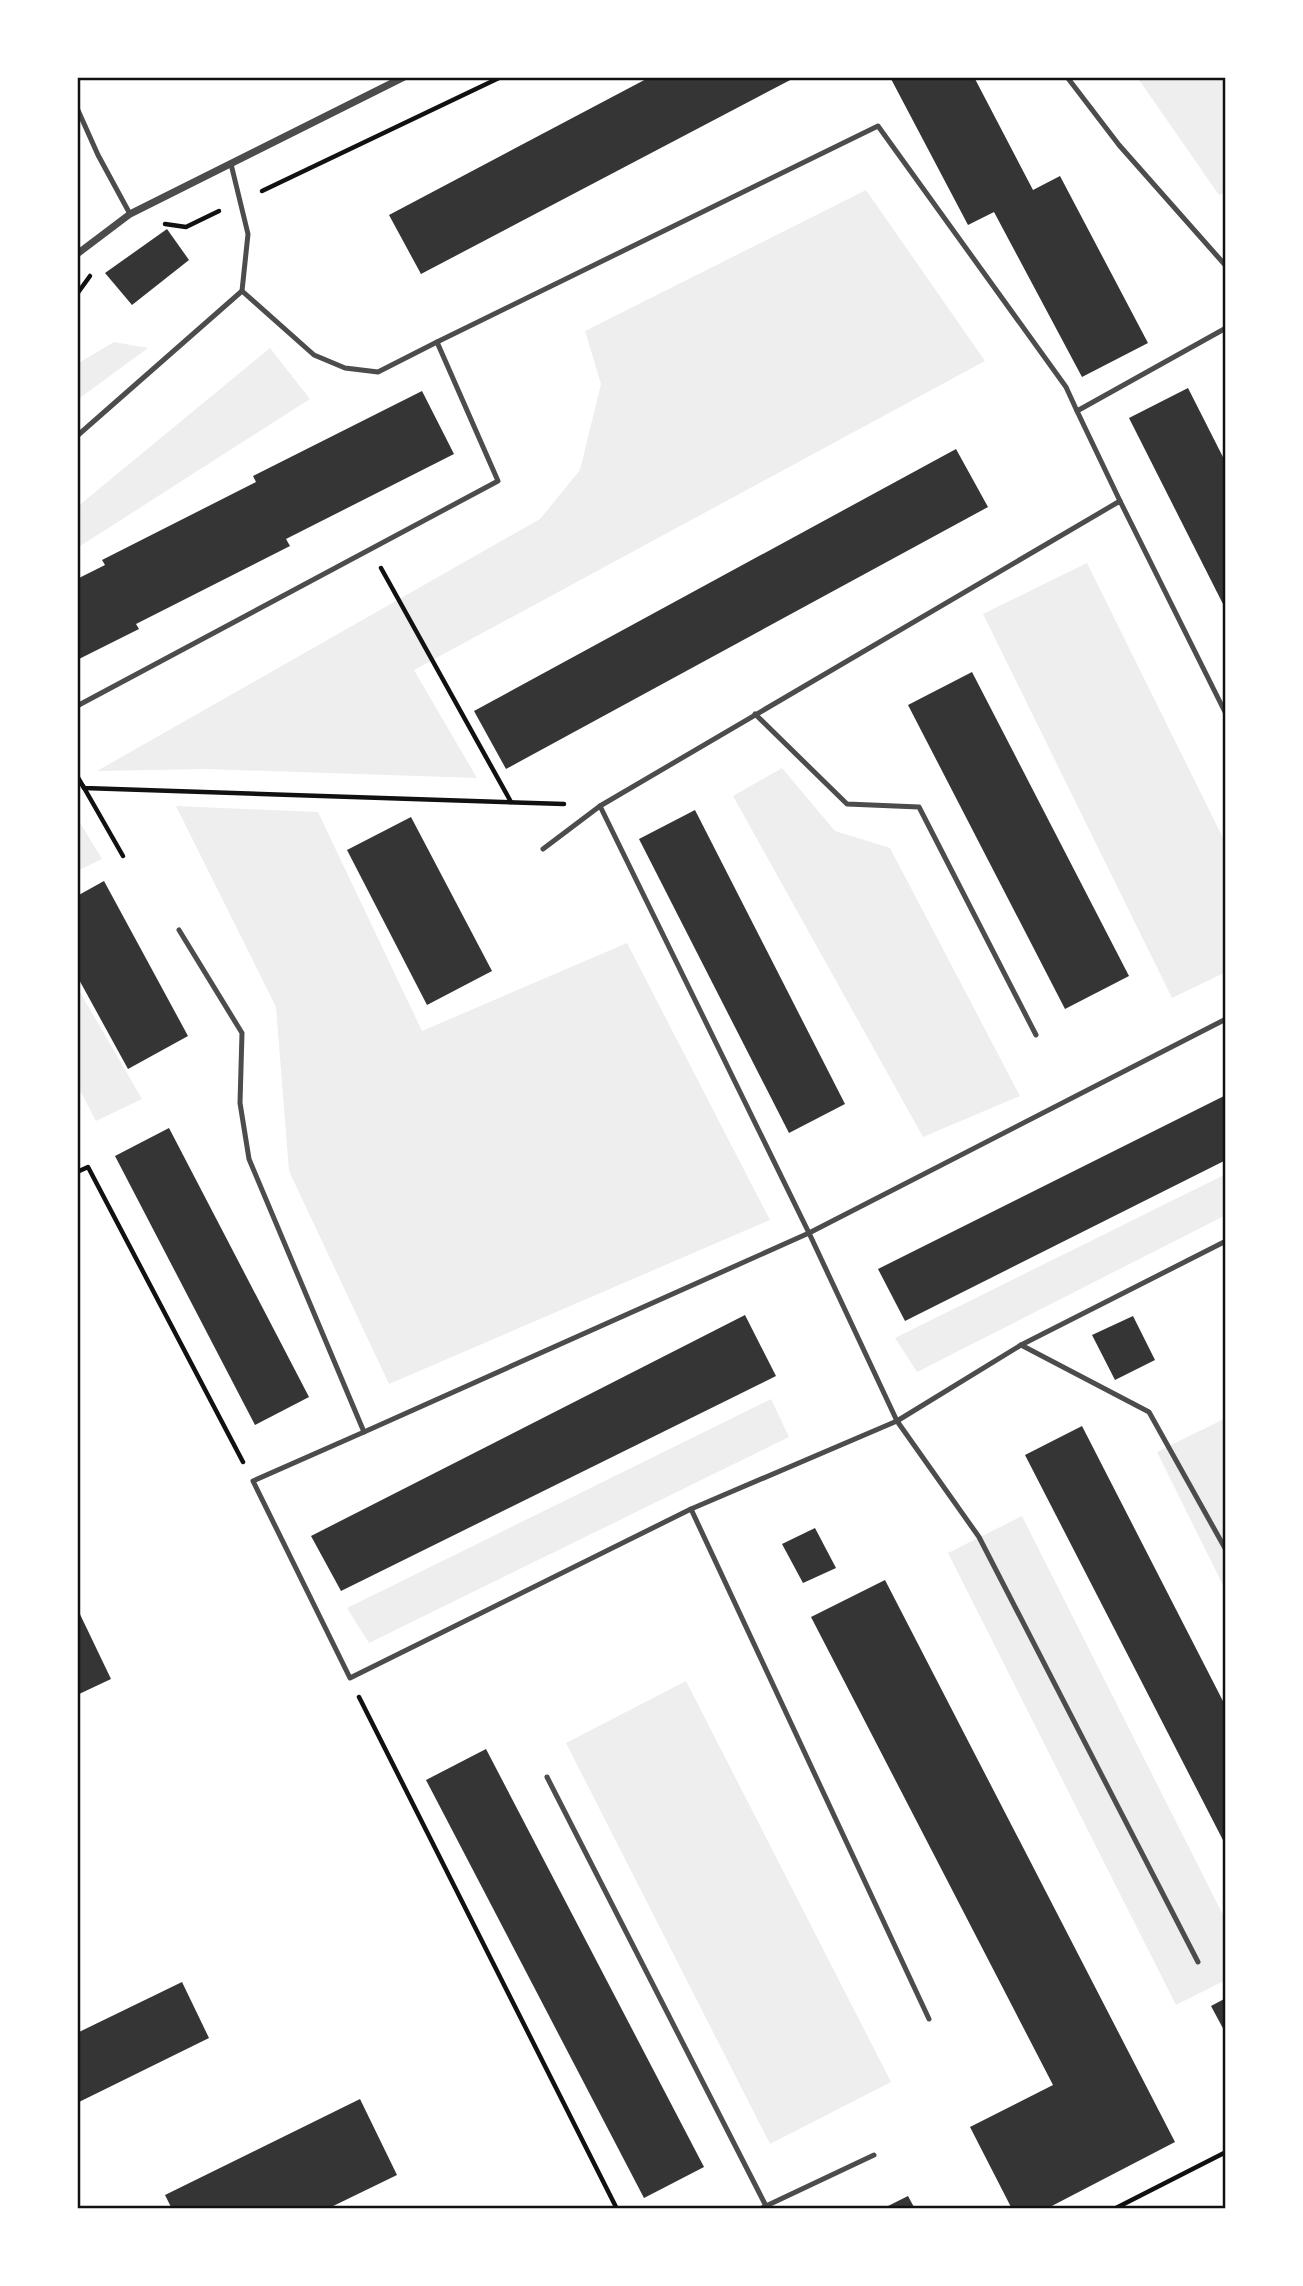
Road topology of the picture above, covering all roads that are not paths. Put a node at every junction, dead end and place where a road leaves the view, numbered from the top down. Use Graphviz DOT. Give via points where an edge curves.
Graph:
graph roads {
  1 [pos="404,77"];
  2 [pos="1067,77"];
  3 [pos="77,108"];
  4 [pos="231,164"];
  5 [pos="130,214"];
  6 [pos="77,254"];
  7 [pos="1226,266"];
  8 [pos="242,291"];
  9 [pos="1226,328"];
  10 [pos="438,342"];
  11 [pos="1077,411"];
  12 [pos="77,436"];
  13 [pos="1120,501"];
  14 [pos="77,706"];
  15 [pos="755,714"];
  16 [pos="1226,714"];
  17 [pos="600,806"];
  18 [pos="543,849"];
  19 [pos="179,930"];
  20 [pos="1226,1019"];
  21 [pos="1036,1035"];
  22 [pos="809,1233"];
  23 [pos="1226,1241"];
  24 [pos="1021,1345"];
  25 [pos="897,1421"];
  26 [pos="364,1432"];
  27 [pos="691,1510"];
  28 [pos="1226,1550"];
  29 [pos="547,1777"];
  30 [pos="1198,1962"];
  31 [pos="929,2019"];
  32 [pos="874,2155"];
  33 [pos="763,2207"];
  1 -- 4 [label="street"];
  2 -- 7 [label="lane" via="1119,145"];
  3 -- 5 [label="lane"];
  4 -- 5 [label="street"];
  4 -- 8 [label="lane" via="248,234"];
  5 -- 6 [label="street"];
  8 -- 10 [label="lane" via="314,355 345,368 378,372"];
  8 -- 12 [label="lane"];
  9 -- 11 [label="lane"];
  10 -- 11 [label="lane" via="878,126 1066,387"];
  10 -- 14 [label="lane" via="498,481"];
  11 -- 13 [label="lane"];
  13 -- 15 [label="lane"];
  13 -- 16 [label="lane"];
  15 -- 17 [label="lane"];
  15 -- 21 [label="lane" via="847,804 919,807"];
  17 -- 18 [label="lane"];
  17 -- 22 [label="lane"];
  19 -- 26 [label="lane" via="242,1033 240,1103 249,1160"];
  20 -- 22 [label="lane"];
  22 -- 25 [label="lane"];
  22 -- 26 [label="lane"];
  23 -- 24 [label="lane"];
  24 -- 25 [label="lane"];
  24 -- 28 [label="lane" via="1149,1412"];
  25 -- 27 [label="lane"];
  25 -- 30 [label="lane" via="979,1537"];
  26 -- 27 [label="lane" via="253,1481 350,1678"];
  27 -- 31 [label="lane"];
  29 -- 33 [label="lane"];
  32 -- 33 [label="lane"];
}
